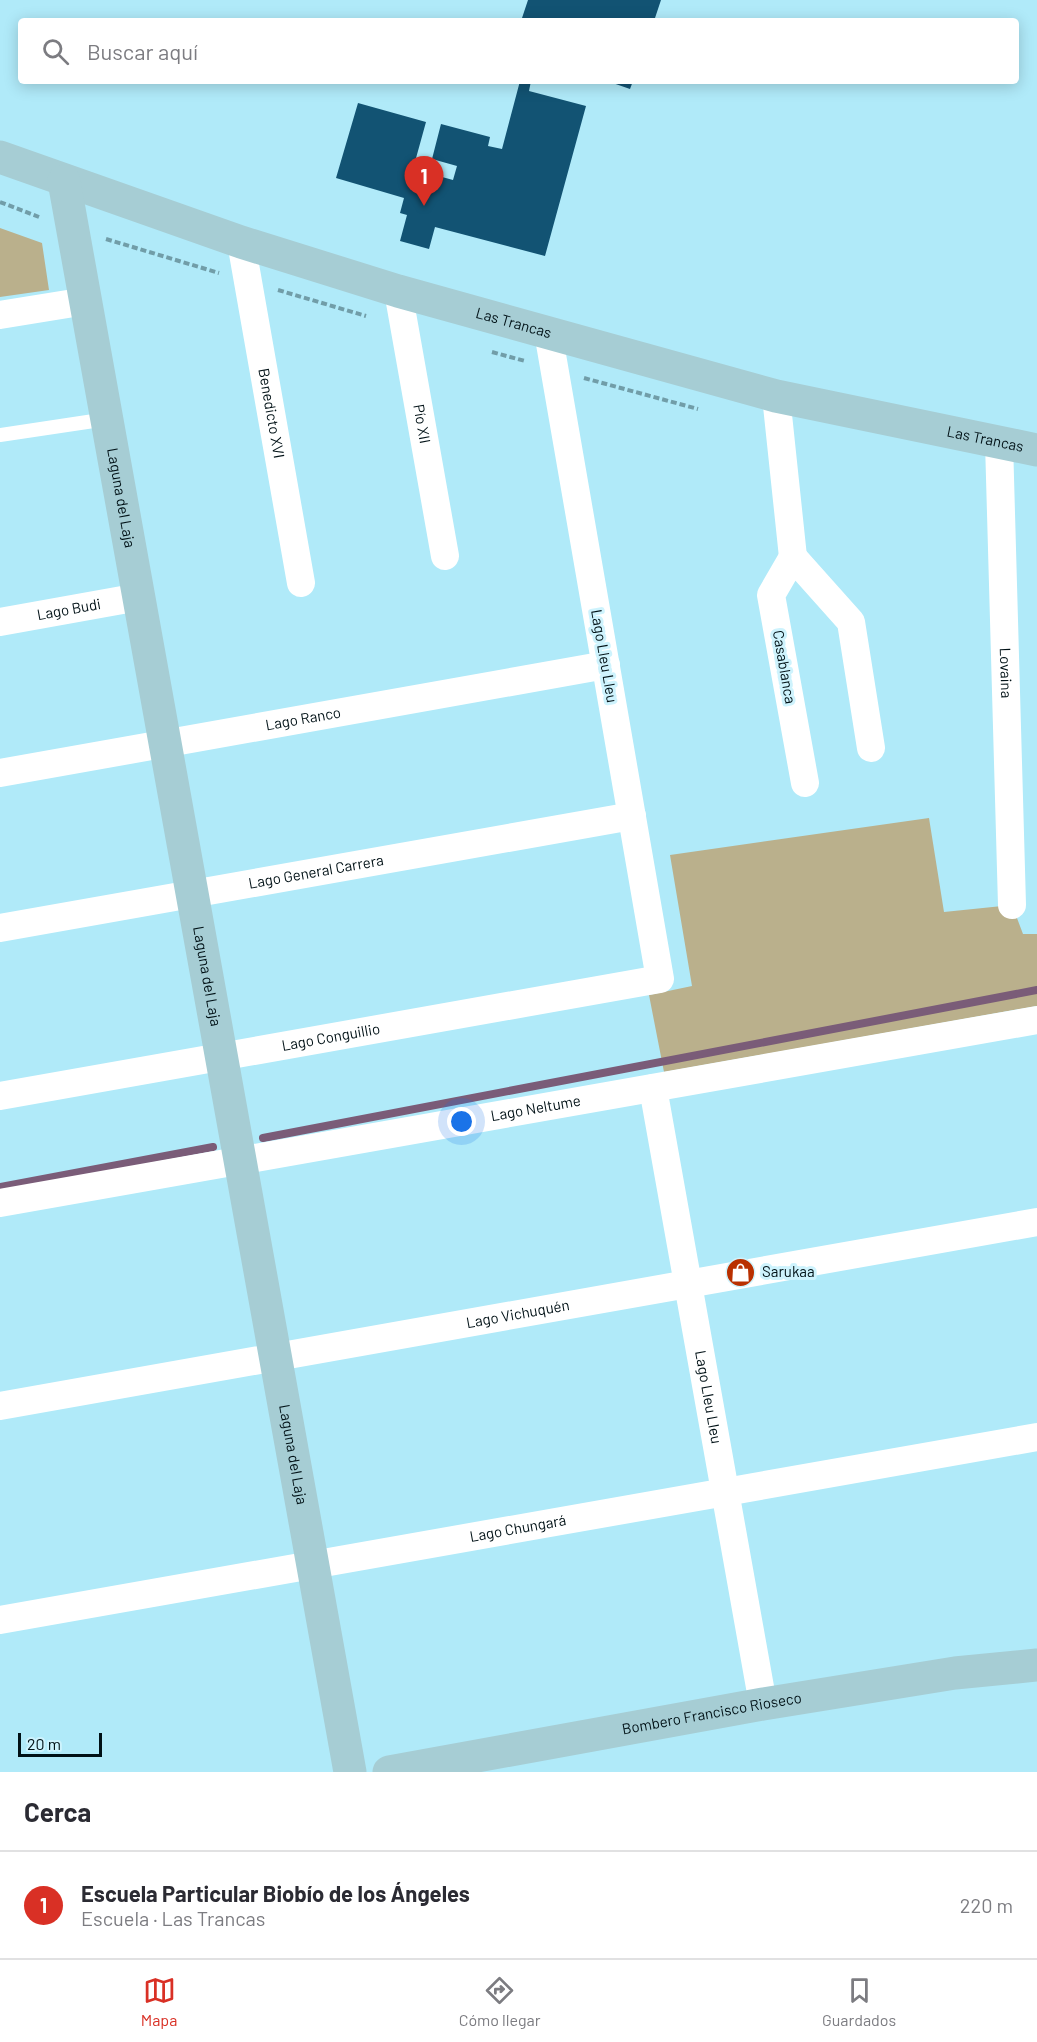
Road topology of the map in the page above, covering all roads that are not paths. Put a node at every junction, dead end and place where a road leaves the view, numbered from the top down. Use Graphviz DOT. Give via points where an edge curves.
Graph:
graph roads {
  1 [pos="0,157"];
  2 [pos="64,181"];
  3 [pos="241,242"];
  4 [pos="398,291"];
  5 [pos="86,301"];
  6 [pos="0,315"];
  7 [pos="548,332"];
  8 [pos="776,396"];
  9 [pos="107,419"];
  10 [pos="0,435"];
  11 [pos="999,442"];
  12 [pos="1037,450"];
  13 [pos="445,556"];
  14 [pos="793,557"];
  15 [pos="301,583"];
  16 [pos="139,597"];
  17 [pos="0,622"];
  18 [pos="606,665"];
  19 [pos="166,743"];
  20 [pos="871,748"];
  21 [pos="0,773"];
  22 [pos="805,783"];
  23 [pos="632,816"];
  24 [pos="192,894"];
  25 [pos="1012,904"];
  26 [pos="0,928"];
  27 [pos="660,980"];
  28 [pos="1037,1020"];
  29 [pos="222,1057"];
  30 [pos="653,1088"];
  31 [pos="0,1096"];
  32 [pos="240,1161"];
  33 [pos="0,1203"];
  34 [pos="1037,1222"];
  35 [pos="688,1285"];
  36 [pos="276,1357"];
  37 [pos="0,1406"];
  38 [pos="1037,1437"];
  39 [pos="725,1492"];
  40 [pos="313,1565"];
  41 [pos="0,1620"];
  42 [pos="1037,1665"];
  43 [pos="763,1704"];
  44 [pos="350,1772"];
  45 [pos="389,1772"];
  1 -- 2 [label="street, Las Trancas"];
  2 -- 3 [label="street, Las Trancas"];
  2 -- 5 [label="street, Laguna del Laja"];
  3 -- 4 [label="street, Las Trancas"];
  3 -- 15 [label="street, Benedicto XVI"];
  4 -- 7 [label="street, Las Trancas"];
  4 -- 13 [label="street, Pío XII"];
  5 -- 6 [label="street"];
  5 -- 9 [label="street, Laguna del Laja"];
  7 -- 8 [label="street, Las Trancas"];
  7 -- 18 [label="street, Lago Lleu Lleu"];
  8 -- 11 [label="street, Las Trancas"];
  8 -- 14 [label="street"];
  9 -- 10 [label="lane"];
  9 -- 16 [label="street, Laguna del Laja"];
  11 -- 12 [label="street, Las Trancas"];
  11 -- 25 [label="street, Lovaina"];
  14 -- 20 [label="street" via="852,621"];
  14 -- 22 [label="street, Casablanca" via="771,595"];
  16 -- 17 [label="street, Lago Budi"];
  16 -- 19 [label="street, Laguna del Laja"];
  18 -- 19 [label="street, Lago Ranco"];
  18 -- 23 [label="street, Lago Lleu Lleu"];
  19 -- 21 [label="street, Lago Ranco"];
  19 -- 24 [label="street, Laguna del Laja"];
  23 -- 24 [label="street, Lago General Carrera"];
  23 -- 27 [label="street, Lago Lleu Lleu"];
  24 -- 26 [label="street, Lago General Carrera"];
  24 -- 29 [label="street, Laguna del Laja"];
  27 -- 29 [label="street, Lago Conguillio"];
  28 -- 30 [label="street, Lago Neltume"];
  29 -- 31 [label="street, Lago Conguillio"];
  29 -- 32 [label="street, Laguna del Laja"];
  30 -- 32 [label="street, Lago Neltume"];
  30 -- 35 [label="street, Lago Lleu Lleu"];
  32 -- 33 [label="street, Lago Neltume"];
  32 -- 36 [label="street, Laguna del Laja"];
  34 -- 35 [label="street, Lago Vichuquén"];
  35 -- 36 [label="street, Lago Vichuquén"];
  35 -- 39 [label="street, Lago Lleu Lleu"];
  36 -- 37 [label="street, Lago Vichuquén"];
  36 -- 40 [label="street, Laguna del Laja"];
  38 -- 39 [label="street, Lago Chungará"];
  39 -- 40 [label="street, Lago Chungará"];
  39 -- 43 [label="street, Lago Lleu Lleu"];
  40 -- 41 [label="street, Lago Chungará"];
  40 -- 44 [label="street, Laguna del Laja"];
  42 -- 43 [label="street, Bombero Francisco Rioseco" via="955,1673"];
  43 -- 45 [label="street, Bombero Francisco Rioseco"];
}
